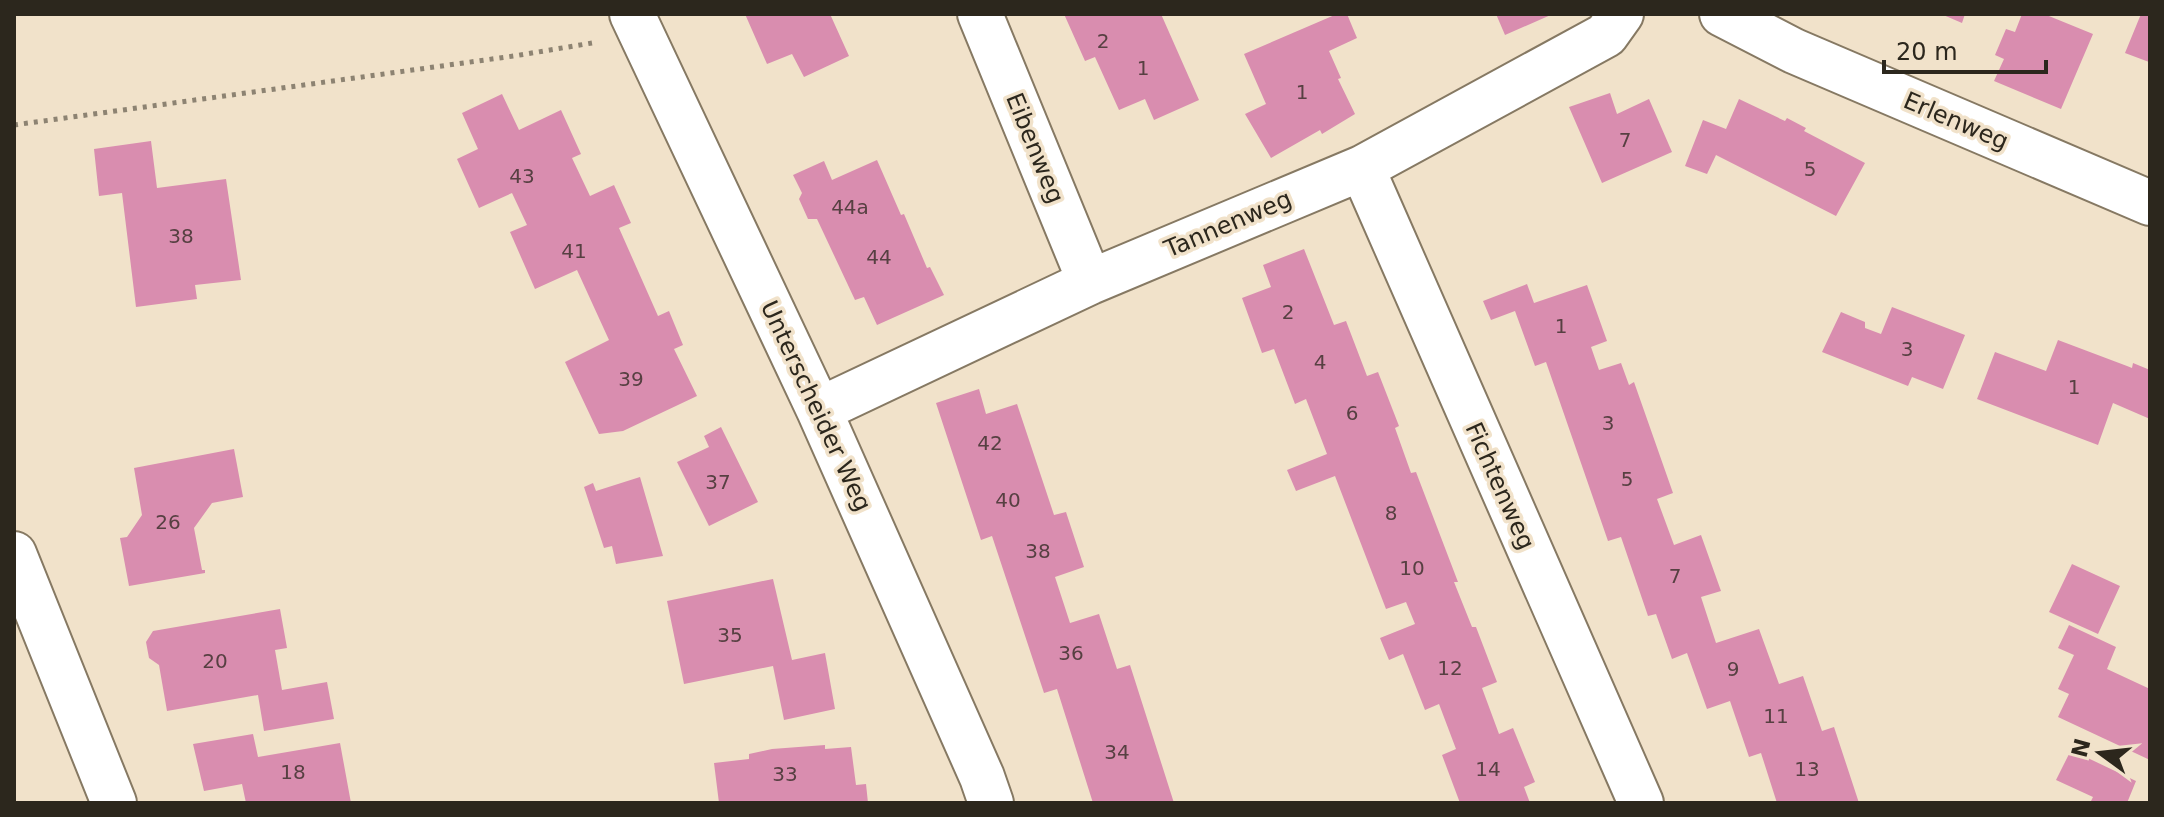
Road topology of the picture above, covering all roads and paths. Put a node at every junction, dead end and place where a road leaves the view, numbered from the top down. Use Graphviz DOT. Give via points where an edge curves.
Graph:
graph roads {
  1 [pos="980,14"];
  2 [pos="1621,14"];
  3 [pos="1722,14"];
  4 [pos="636,24"];
  5 [pos="14,125"];
  6 [pos="1362,168"];
  7 [pos="2150,203"];
  8 [pos="1090,282"];
  9 [pos="819,410"];
  10 [pos="14,554"];
  11 [pos="114,803"];
  12 [pos="991,803"];
  13 [pos="1641,803"];
  1 -- 8 [label="street, Eibenweg"];
  2 -- 6 [label="street, Tannenweg" via="1606,35"];
  3 -- 7 [label="street, Erlenweg" via="1794,51"];
  4 -- 5 [label="path" via="514,56"];
  4 -- 9 [label="street, Unterscheider Weg"];
  6 -- 8 [label="street, Tannenweg"];
  6 -- 13 [label="street, Fichtenweg"];
  8 -- 9 [label="street, Tannenweg"];
  9 -- 12 [label="street, Unterscheider Weg"];
  10 -- 11 [label="street"];
}
